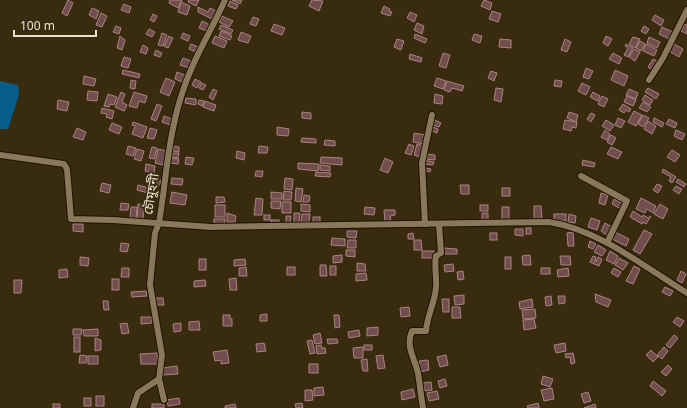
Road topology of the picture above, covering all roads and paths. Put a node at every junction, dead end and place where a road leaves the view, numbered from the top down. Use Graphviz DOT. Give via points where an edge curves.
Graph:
graph roads {
  1 [pos="225,0"];
  2 [pos="687,10"];
  3 [pos="649,80"];
  4 [pos="432,115"];
  5 [pos="0,155"];
  6 [pos="581,176"];
  7 [pos="159,223"];
  8 [pos="425,224"];
  9 [pos="439,224"];
  10 [pos="607,243"];
  11 [pos="687,293"];
  12 [pos="159,379"];
  13 [pos="164,400"];
  14 [pos="133,408"];
  15 [pos="423,408"];
  1 -- 7 [label="street, চৌমুহনী" via="192,65 181,96 173,128"];
  2 -- 3 [label="street"];
  4 -- 8 [label="street" via="422,162"];
  5 -- 7 [label="street" via="64,164 67,169 72,219"];
  6 -- 10 [label="street" via="627,202"];
  7 -- 8 [label="street" via="211,226"];
  7 -- 12 [label="street, চৌমুহনী" via="155,233 150,285 162,355"];
  8 -- 9 [label="street"];
  9 -- 10 [label="street" via="550,222 576,229"];
  9 -- 15 [label="street" via="441,252 436,256 434,265 436,288 427,316 426,331 412,331 410,337 411,357 417,371"];
  10 -- 11 [label="street"];
  12 -- 13 [label="street, চৌমুহনী"];
  12 -- 14 [label="street" via="138,393"];
}
